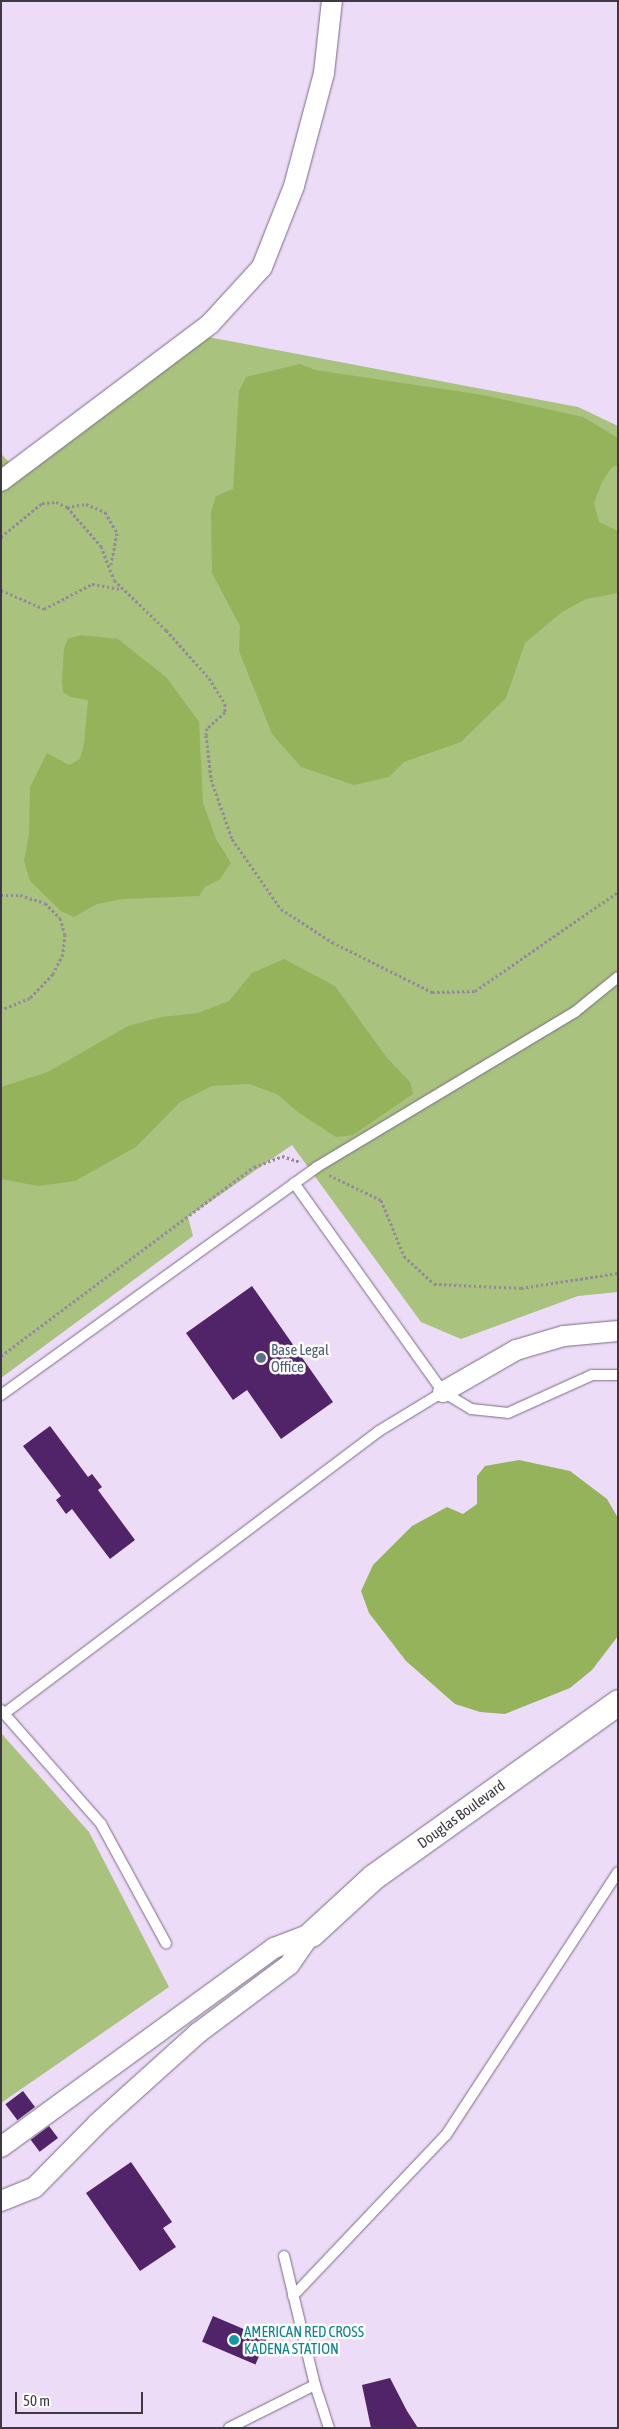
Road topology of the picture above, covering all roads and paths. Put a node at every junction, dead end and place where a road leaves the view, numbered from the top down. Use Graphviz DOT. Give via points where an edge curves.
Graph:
graph roads {
  1 [pos="332,1"];
  2 [pos="1,481"];
  3 [pos="67,507"];
  4 [pos="1,537"];
  5 [pos="110,565"];
  6 [pos="121,589"];
  7 [pos="1,590"];
  8 [pos="618,892"];
  9 [pos="1,895"];
  10 [pos="618,978"];
  11 [pos="1,1010"];
  12 [pos="317,1167"];
  13 [pos="294,1183"];
  14 [pos="618,1273"];
  15 [pos="618,1331"];
  16 [pos="1,1356"];
  17 [pos="618,1375"];
  18 [pos="443,1392"];
  19 [pos="1,1395"];
  20 [pos="618,1702"];
  21 [pos="3,1711"];
  22 [pos="617,1874"];
  23 [pos="310,1934"];
  24 [pos="166,1943"];
  25 [pos="1,2147"];
  26 [pos="1,2201"];
  27 [pos="284,2256"];
  28 [pos="293,2296"];
  29 [pos="315,2385"];
  30 [pos="229,2428"];
  31 [pos="329,2428"];
  1 -- 2 [label="street" via="324,73 294,186 262,267 210,324"];
  3 -- 4 [label="path" via="56,502 42,503"];
  3 -- 5 [label="path" via="101,546"];
  3 -- 5 [label="path" via="86,504 105,512 110,518 117,533"];
  5 -- 6 [label="path" via="114,580"];
  6 -- 7 [label="path" via="92,584 44,609"];
  6 -- 8 [label="path" via="166,630 217,689 225,712 207,728 206,735 221,813 232,839 268,893 281,909 304,925 432,992 455,994 475,991"];
  9 -- 11 [label="path" via="20,895 45,903 60,918 65,934 63,954 53,974 30,998"];
  10 -- 12 [label="lane" via="575,1012"];
  12 -- 13 [label="lane"];
  12 -- 14 [label="path" via="381,1200 404,1256 434,1284 521,1288"];
  12 -- 16 [label="path" via="282,1156 254,1167"];
  13 -- 18 [label="lane"];
  13 -- 19 [label="lane"];
  15 -- 18 [label="street" via="564,1336 516,1350"];
  17 -- 18 [label="lane" via="592,1375 508,1413 471,1409"];
  18 -- 21 [label="lane" via="379,1431"];
  20 -- 23 [label="street, Douglas Boulevard" via="373,1877"];
  21 -- 24 [label="lane" via="101,1824"];
  22 -- 28 [label="lane" via="446,2135"];
  23 -- 25 [label="street" via="274,1948"];
  23 -- 26 [label="street" via="289,1965 191,2039 34,2188"];
  27 -- 28 [label="lane"];
  28 -- 29 [label="lane"];
  29 -- 30 [label="lane"];
  29 -- 31 [label="lane"];
}
